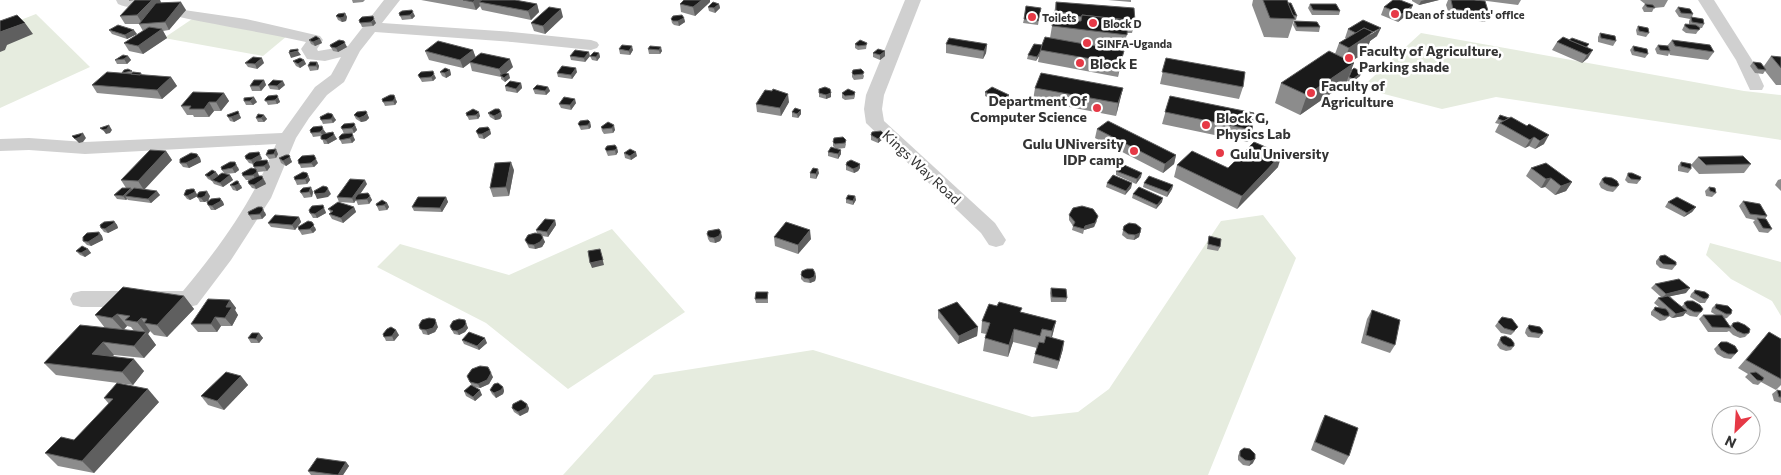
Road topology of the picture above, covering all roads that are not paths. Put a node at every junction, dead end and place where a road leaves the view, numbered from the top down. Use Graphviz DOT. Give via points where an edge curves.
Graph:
graph roads {
  1 [pos="392,0"];
  2 [pos="913,0"];
  3 [pos="1706,0"];
  4 [pos="123,1"];
  5 [pos="370,27"];
  6 [pos="591,45"];
  7 [pos="353,50"];
  8 [pos="1756,86"];
  9 [pos="287,138"];
  10 [pos="0,144"];
  11 [pos="996,240"];
  12 [pos="81,299"];
  1 -- 5 [label="street"];
  2 -- 11 [label="street, Kings Way Road" via="875,95 875,123 988,228"];
  3 -- 8 [label="street" via="1744,60"];
  4 -- 7 [label="street" via="314,39 309,49 313,56"];
  5 -- 6 [label="street"];
  5 -- 7 [label="street"];
  7 -- 9 [label="street" via="338,78 321,91"];
  9 -- 10 [label="street" via="86,148"];
  9 -- 12 [label="street" via="261,198 231,246 189,299"];
}
